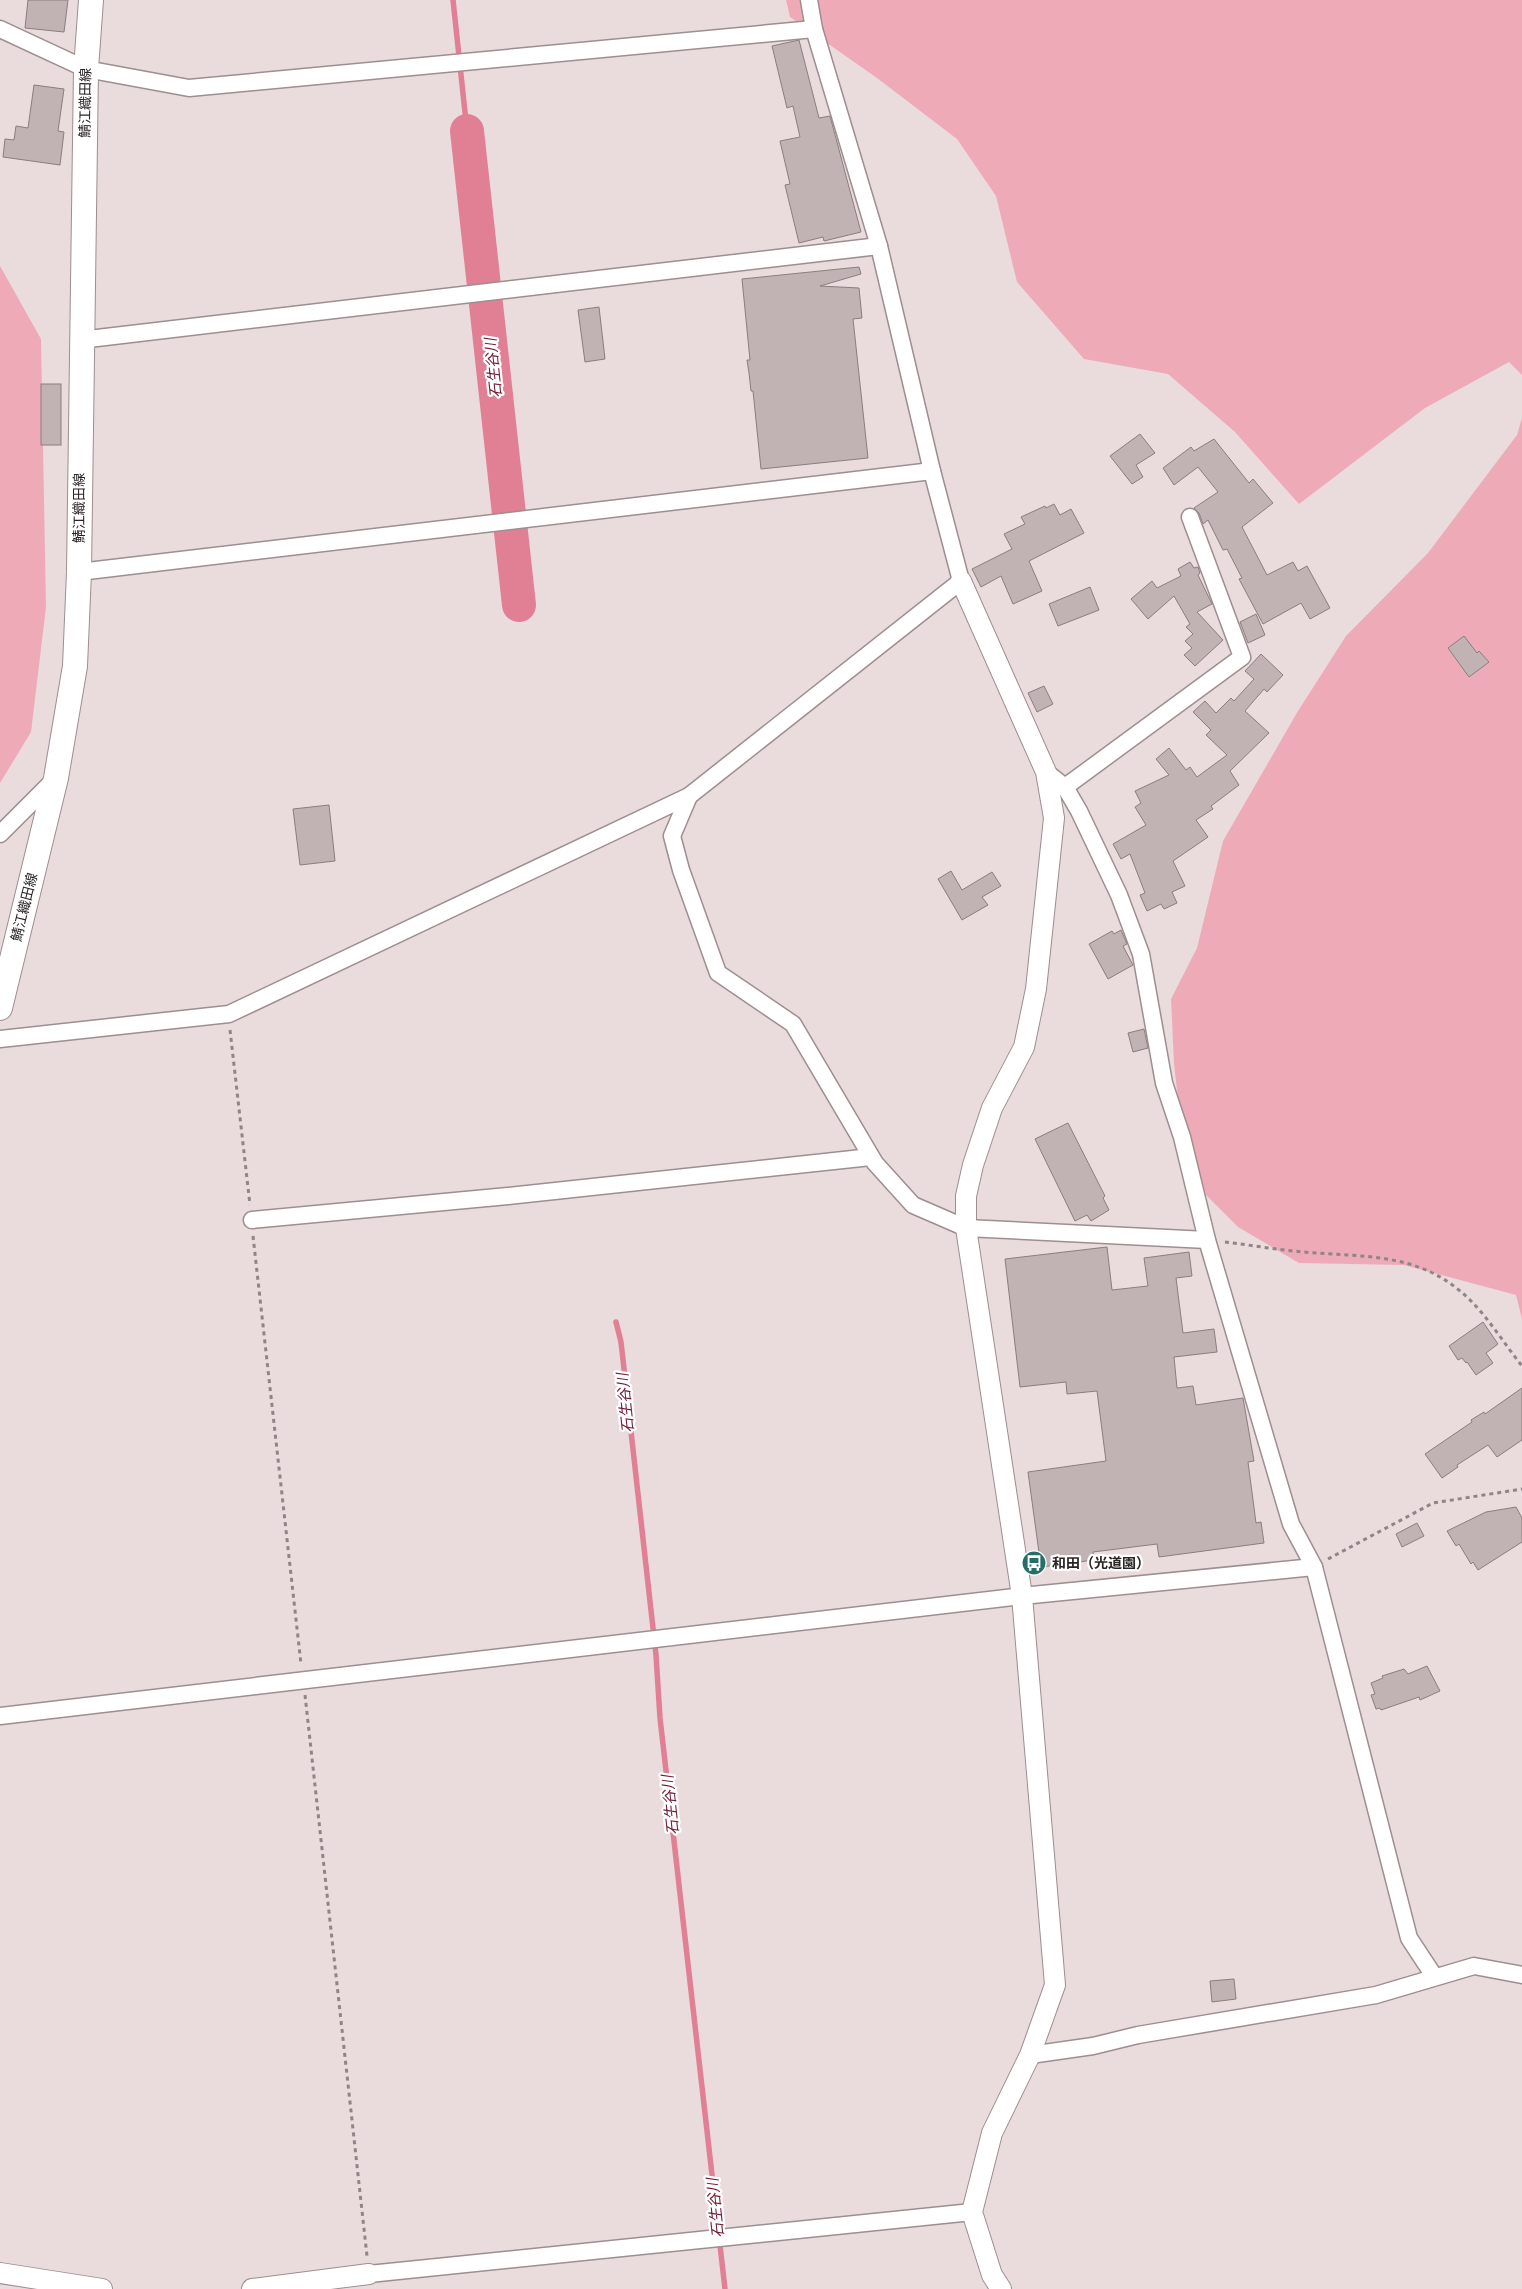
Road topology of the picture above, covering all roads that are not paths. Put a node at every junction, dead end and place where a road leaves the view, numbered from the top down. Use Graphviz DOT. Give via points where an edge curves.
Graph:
graph roads {
  1 [pos="91,0"];
  2 [pos="809,0"];
  3 [pos="814,28"];
  4 [pos="0,29"];
  5 [pos="86,69"];
  6 [pos="879,246"];
  7 [pos="80,340"];
  8 [pos="932,471"];
  9 [pos="1190,517"];
  10 [pos="79,572"];
  11 [pos="961,580"];
  12 [pos="1046,772"];
  13 [pos="56,778"];
  14 [pos="1064,787"];
  15 [pos="689,796"];
  16 [pos="0,834"];
  17 [pos="0,1008"];
  18 [pos="0,1039"];
  19 [pos="871,1157"];
  20 [pos="252,1220"];
  21 [pos="966,1228"];
  22 [pos="1207,1240"];
  23 [pos="1314,1567"];
  24 [pos="1022,1596"];
  25 [pos="0,1716"];
  26 [pos="1522,1975"];
  27 [pos="1434,1976"];
  28 [pos="1030,2055"];
  29 [pos="972,2212"];
  30 [pos="0,2273"];
  31 [pos="369,2274"];
  32 [pos="102,2289"];
  33 [pos="252,2289"];
  34 [pos="1001,2289"];
  1 -- 5 [label="main road, 鯖江織田線"];
  2 -- 3 [label="street"];
  3 -- 5 [label="street" via="189,88"];
  3 -- 6 [label="street"];
  4 -- 5 [label="street"];
  5 -- 7 [label="main road, 鯖江織田線"];
  6 -- 7 [label="street"];
  6 -- 8 [label="street"];
  7 -- 10 [label="main road, 鯖江織田線"];
  8 -- 10 [label="street"];
  8 -- 11 [label="street"];
  9 -- 14 [label="street" via="1242,657"];
  10 -- 13 [label="main road, 鯖江織田線" via="75,666"];
  11 -- 12 [label="street"];
  11 -- 15 [label="street"];
  12 -- 14 [label="street"];
  12 -- 21 [label="street" via="1054,818 1036,989 1024,1047 992,1108 973,1165 966,1196"];
  13 -- 16 [label="street"];
  13 -- 17 [label="main road, 鯖江織田線"];
  14 -- 22 [label="street" via="1119,895 1141,954 1164,1083 1182,1137"];
  15 -- 18 [label="street" via="229,1014"];
  15 -- 19 [label="street" via="672,836 718,973 793,1024"];
  19 -- 20 [label="street"];
  19 -- 21 [label="street" via="913,1205"];
  21 -- 22 [label="street"];
  21 -- 24 [label="street"];
  22 -- 23 [label="street" via="1291,1524"];
  23 -- 24 [label="street"];
  23 -- 27 [label="street" via="1409,1938"];
  24 -- 25 [label="street"];
  24 -- 28 [label="street" via="1055,1985"];
  26 -- 27 [label="street" via="1474,1966"];
  27 -- 28 [label="street" via="1376,1995"];
  28 -- 29 [label="street" via="992,2133"];
  29 -- 31 [label="street"];
  29 -- 34 [label="street" via="992,2275"];
  30 -- 32 [label="street"];
  31 -- 33 [label="street"];
}
